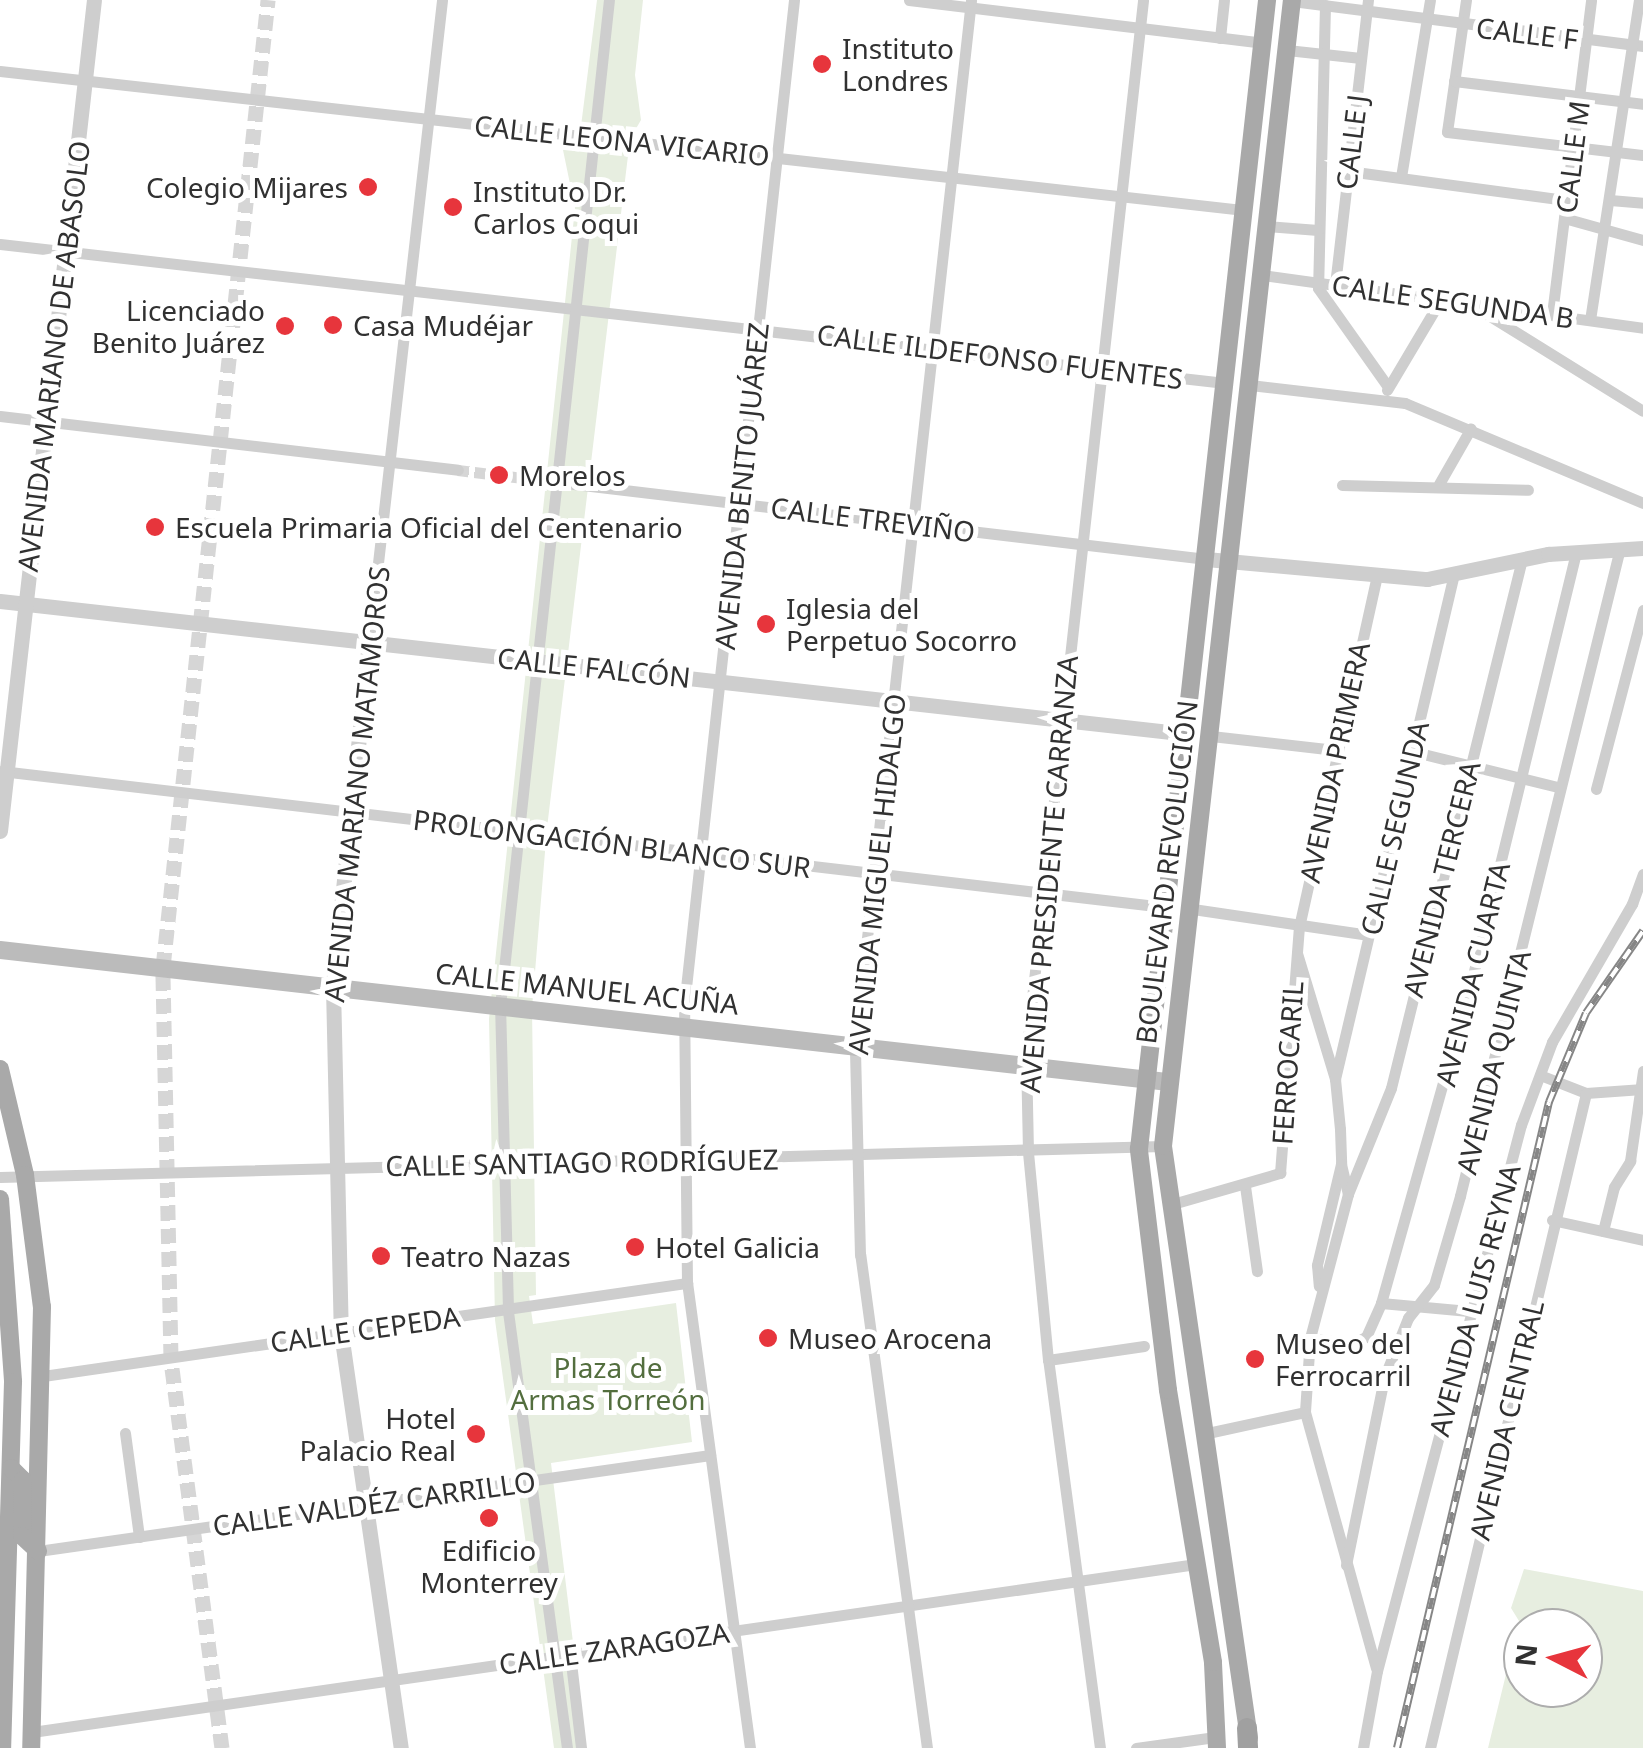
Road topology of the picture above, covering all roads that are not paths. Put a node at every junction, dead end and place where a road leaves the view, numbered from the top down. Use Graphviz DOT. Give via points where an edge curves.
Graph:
graph roads {
  1 [pos="94,0"];
  2 [pos="442,0"];
  3 [pos="609,0"];
  4 [pos="794,0"];
  5 [pos="909,0"];
  6 [pos="1143,0"];
  7 [pos="1224,0"];
  8 [pos="1266,0"];
  9 [pos="1292,0"];
  10 [pos="1430,0"];
  11 [pos="1466,0"];
  12 [pos="1591,0"];
  13 [pos="1639,0"];
  14 [pos="971,3"];
  15 [pos="1325,5"];
  16 [pos="1367,5"];
  17 [pos="1427,21"];
  18 [pos="1462,25"];
  19 [pos="1140,28"];
  20 [pos="1220,38"];
  21 [pos="1586,40"];
  22 [pos="1262,43"];
  23 [pos="1638,46"];
  24 [pos="1286,50"];
  25 [pos="1324,54"];
  26 [pos="1361,58"];
  27 [pos="0,70"];
  28 [pos="85,80"];
  29 [pos="1454,81"];
  30 [pos="1580,98"];
  31 [pos="1626,102"];
  32 [pos="1643,104"];
  33 [pos="428,118"];
  34 [pos="594,137"];
  35 [pos="1573,149"];
  36 [pos="1618,151"];
  37 [pos="1643,155"];
  38 [pos="777,158"];
  39 [pos="1348,171"];
  40 [pos="954,178"];
  41 [pos="1401,178"];
  42 [pos="1121,195"];
  43 [pos="1566,200"];
  44 [pos="1610,200"];
  45 [pos="1643,203"];
  46 [pos="1244,210"];
  47 [pos="1564,218"];
  48 [pos="1267,226"];
  49 [pos="1318,230"];
  50 [pos="1605,230"];
  51 [pos="1643,240"];
  52 [pos="0,244"];
  53 [pos="65,252"];
  54 [pos="1262,275"];
  55 [pos="1319,282"];
  56 [pos="1335,285"];
  57 [pos="409,291"];
  58 [pos="1441,299"];
  59 [pos="1468,303"];
  60 [pos="576,307"];
  61 [pos="1552,314"];
  62 [pos="1590,320"];
  63 [pos="758,328"];
  64 [pos="1643,328"];
  65 [pos="933,348"];
  66 [pos="1101,367"];
  67 [pos="1225,383"];
  68 [pos="1250,385"];
  69 [pos="1385,393"];
  70 [pos="1643,411"];
  71 [pos="0,416"];
  72 [pos="45,422"];
  73 [pos="1471,428"];
  74 [pos="389,462"];
  75 [pos="458,470"];
  76 [pos="540,480"];
  77 [pos="557,482"];
  78 [pos="1439,484"];
  79 [pos="1342,485"];
  80 [pos="1528,490"];
  81 [pos="739,504"];
  82 [pos="1643,504"];
  83 [pos="914,524"];
  84 [pos="1081,543"];
  85 [pos="1620,548"];
  86 [pos="1643,548"];
  87 [pos="1576,551"];
  88 [pos="1206,559"];
  89 [pos="1522,559"];
  90 [pos="1230,561"];
  91 [pos="1377,576"];
  92 [pos="1454,578"];
  93 [pos="0,602"];
  94 [pos="24,604"];
  95 [pos="1643,610"];
  96 [pos="369,642"];
  97 [pos="538,661"];
  98 [pos="719,681"];
  99 [pos="894,700"];
  100 [pos="1061,718"];
  101 [pos="1187,734"];
  102 [pos="1212,736"];
  103 [pos="1335,750"];
  104 [pos="1410,751"];
  105 [pos="1468,765"];
  106 [pos="3,771"];
  107 [pos="1520,777"];
  108 [pos="1558,787"];
  109 [pos="1596,789"];
  110 [pos="350,812"];
  111 [pos="0,830"];
  112 [pos="518,832"];
  113 [pos="703,853"];
  114 [pos="875,873"];
  115 [pos="1643,874"];
  116 [pos="1041,893"];
  117 [pos="1638,900"];
  118 [pos="1164,907"];
  119 [pos="1186,908"];
  120 [pos="1299,927"];
  121 [pos="1369,935"];
  122 [pos="1296,949"];
  123 [pos="0,950"];
  124 [pos="333,987"];
  125 [pos="1290,1000"];
  126 [pos="1312,1004"];
  127 [pos="500,1006"];
  128 [pos="684,1027"];
  129 [pos="856,1046"];
  130 [pos="1026,1066"];
  131 [pos="0,1068"];
  132 [pos="1643,1071"];
  133 [pos="1540,1074"];
  134 [pos="1336,1079"];
  135 [pos="1146,1080"];
  136 [pos="1168,1082"];
  137 [pos="1641,1089"];
  138 [pos="1586,1093"];
  139 [pos="1163,1146"];
  140 [pos="1139,1149"];
  141 [pos="1028,1151"];
  142 [pos="856,1157"];
  143 [pos="685,1159"];
  144 [pos="501,1162"];
  145 [pos="1341,1164"];
  146 [pos="337,1166"];
  147 [pos="26,1176"];
  148 [pos="0,1177"];
  149 [pos="1245,1186"];
  150 [pos="1348,1194"];
  151 [pos="0,1200"];
  152 [pos="1169,1205"];
  153 [pos="1552,1220"];
  154 [pos="1603,1231"];
  155 [pos="1643,1240"];
  156 [pos="1258,1270"];
  157 [pos="687,1283"];
  158 [pos="1320,1295"];
  159 [pos="1382,1302"];
  160 [pos="508,1309"];
  161 [pos="1414,1309"];
  162 [pos="1469,1311"];
  163 [pos="342,1333"];
  164 [pos="1310,1338"];
  165 [pos="1144,1346"];
  166 [pos="1048,1360"];
  167 [pos="43,1376"];
  168 [pos="7,1383"];
  169 [pos="1305,1412"];
  170 [pos="125,1434"];
  171 [pos="1204,1434"];
  172 [pos="710,1455"];
  173 [pos="11,1468"];
  174 [pos="530,1481"];
  175 [pos="364,1504"];
  176 [pos="139,1536"];
  177 [pos="38,1551"];
  178 [pos="4,1559"];
  179 [pos="1196,1564"];
  180 [pos="1346,1565"];
  181 [pos="1078,1581"];
  182 [pos="906,1606"];
  183 [pos="734,1630"];
  184 [pos="570,1654"];
  185 [pos="555,1656"];
  186 [pos="1377,1671"];
  187 [pos="392,1680"];
  188 [pos="1,1738"];
  189 [pos="1249,1741"];
  190 [pos="29,1743"];
  191 [pos="1220,1744"];
  192 [pos="401,1748"];
  193 [pos="566,1748"];
  194 [pos="581,1748"];
  195 [pos="750,1748"];
  196 [pos="927,1748"];
  197 [pos="1100,1748"];
  198 [pos="1136,1748"];
  199 [pos="1363,1748"];
  200 [pos="1430,1748"];
  1 -- 28 [label="street, AVENIDA MARIANO DE ABASOLO"];
  2 -- 33 [label="street, AVENIDA MARIANO MATAMOROS"];
  3 -- 34 [label="street"];
  4 -- 38 [label="street, AVENIDA BENITO JUÁREZ"];
  5 -- 14 [label="street"];
  6 -- 19 [label="street, AVENIDA PRESIDENTE CARRANZA"];
  7 -- 20 [label="street"];
  8 -- 22 [label="main road"];
  9 -- 15 [label="street, CALLE F"];
  9 -- 24 [label="main road, BOULEVARD REVOLUCIÓN"];
  10 -- 17 [label="street"];
  11 -- 18 [label="street"];
  12 -- 21 [label="street, CALLE M"];
  13 -- 23 [label="street"];
  14 -- 19 [label="street"];
  14 -- 40 [label="street, AVENIDA MIGUEL HIDALGO"];
  15 -- 16 [label="street, CALLE F"];
  15 -- 25 [label="street"];
  16 -- 17 [label="street, CALLE F"];
  16 -- 26 [label="street, CALLE J"];
  17 -- 18 [label="street, CALLE F"];
  17 -- 41 [label="street"];
  18 -- 21 [label="street, CALLE F"];
  18 -- 29 [label="street"];
  19 -- 20 [label="street"];
  19 -- 42 [label="street, AVENIDA PRESIDENTE CARRANZA"];
  20 -- 22 [label="street"];
  21 -- 23 [label="street, CALLE F"];
  21 -- 30 [label="street, CALLE M"];
  22 -- 46 [label="main road"];
  23 -- 31 [label="street"];
  24 -- 25 [label="street"];
  24 -- 48 [label="main road, BOULEVARD REVOLUCIÓN"];
  25 -- 26 [label="street"];
  25 -- 49 [label="street"];
  26 -- 39 [label="street, CALLE J"];
  27 -- 28 [label="street, CALLE LEONA VICARIO"];
  28 -- 33 [label="street, CALLE LEONA VICARIO"];
  28 -- 53 [label="street, AVENIDA MARIANO DE ABASOLO"];
  29 -- 30 [label="street"];
  29 -- 35 [label="street" via="1446,128 1452,134"];
  30 -- 31 [label="street"];
  30 -- 35 [label="street, CALLE M"];
  31 -- 32 [label="street"];
  31 -- 36 [label="street"];
  33 -- 34 [label="street, CALLE LEONA VICARIO"];
  33 -- 57 [label="street, AVENIDA MARIANO MATAMOROS"];
  34 -- 38 [label="street, CALLE LEONA VICARIO"];
  34 -- 60 [label="street"];
  35 -- 36 [label="street"];
  35 -- 43 [label="street, CALLE M"];
  36 -- 37 [label="street"];
  36 -- 44 [label="street"];
  38 -- 40 [label="street, CALLE LEONA VICARIO"];
  38 -- 63 [label="street, AVENIDA BENITO JUÁREZ"];
  39 -- 41 [label="street"];
  39 -- 56 [label="street, CALLE J"];
  40 -- 42 [label="street, CALLE LEONA VICARIO"];
  40 -- 65 [label="street, AVENIDA MIGUEL HIDALGO"];
  41 -- 43 [label="street"];
  42 -- 46 [label="street, CALLE LEONA VICARIO"];
  42 -- 66 [label="street, AVENIDA PRESIDENTE CARRANZA"];
  43 -- 47 [label="street, CALLE M"];
  44 -- 45 [label="street"];
  44 -- 50 [label="street"];
  46 -- 67 [label="main road"];
  47 -- 50 [label="street"];
  47 -- 61 [label="street, CALLE M"];
  48 -- 49 [label="street"];
  48 -- 54 [label="main road, BOULEVARD REVOLUCIÓN"];
  49 -- 55 [label="street"];
  50 -- 51 [label="street"];
  50 -- 62 [label="street"];
  52 -- 53 [label="street, CALLE ILDEFONSO FUENTES"];
  53 -- 57 [label="street, CALLE ILDEFONSO FUENTES"];
  53 -- 72 [label="street, AVENIDA MARIANO DE ABASOLO"];
  54 -- 55 [label="street, CALLE SEGUNDA B"];
  54 -- 68 [label="main road, BOULEVARD REVOLUCIÓN"];
  55 -- 56 [label="street, CALLE SEGUNDA B"];
  55 -- 69 [label="street"];
  56 -- 58 [label="street, CALLE SEGUNDA B"];
  57 -- 60 [label="street, CALLE ILDEFONSO FUENTES"];
  57 -- 74 [label="street, AVENIDA MARIANO MATAMOROS"];
  58 -- 59 [label="street, CALLE SEGUNDA B"];
  58 -- 69 [label="street"];
  59 -- 61 [label="street, CALLE SEGUNDA B"];
  59 -- 70 [label="street"];
  60 -- 63 [label="street, CALLE ILDEFONSO FUENTES"];
  60 -- 77 [label="street"];
  61 -- 62 [label="street, CALLE SEGUNDA B"];
  62 -- 64 [label="street, CALLE SEGUNDA B"];
  63 -- 65 [label="street, CALLE ILDEFONSO FUENTES"];
  63 -- 81 [label="street, AVENIDA BENITO JUÁREZ"];
  65 -- 66 [label="street, CALLE ILDEFONSO FUENTES"];
  65 -- 83 [label="street, AVENIDA MIGUEL HIDALGO"];
  66 -- 67 [label="street, CALLE ILDEFONSO FUENTES"];
  66 -- 84 [label="street, AVENIDA PRESIDENTE CARRANZA"];
  67 -- 88 [label="main road"];
  68 -- 69 [label="street"];
  68 -- 90 [label="main road, BOULEVARD REVOLUCIÓN"];
  69 -- 73 [label="street"];
  71 -- 72 [label="street"];
  72 -- 74 [label="street"];
  72 -- 94 [label="street, AVENIDA MARIANO DE ABASOLO"];
  73 -- 78 [label="street"];
  73 -- 82 [label="street"];
  74 -- 75 [label="street"];
  74 -- 96 [label="street, AVENIDA MARIANO MATAMOROS"];
  76 -- 77 [label="street, CALLE TREVIÑO"];
  77 -- 81 [label="street, CALLE TREVIÑO"];
  77 -- 97 [label="street"];
  78 -- 79 [label="street"];
  78 -- 80 [label="street"];
  81 -- 83 [label="street, CALLE TREVIÑO"];
  81 -- 98 [label="street, AVENIDA BENITO JUÁREZ"];
  83 -- 84 [label="street, CALLE TREVIÑO"];
  83 -- 99 [label="street, AVENIDA MIGUEL HIDALGO"];
  84 -- 88 [label="street, CALLE TREVIÑO"];
  84 -- 100 [label="street, AVENIDA PRESIDENTE CARRANZA"];
  85 -- 86 [label="street"];
  85 -- 87 [label="street"];
  85 -- 108 [label="street, AVENIDA QUINTA"];
  87 -- 89 [label="street"];
  87 -- 107 [label="street, AVENIDA CUARTA"];
  88 -- 90 [label="street"];
  88 -- 101 [label="main road"];
  89 -- 92 [label="street"];
  89 -- 105 [label="street, AVENIDA TERCERA"];
  90 -- 91 [label="street"];
  90 -- 102 [label="main road, BOULEVARD REVOLUCIÓN"];
  91 -- 92 [label="street"];
  91 -- 103 [label="street, AVENIDA PRIMERA"];
  92 -- 104 [label="street, CALLE SEGUNDA"];
  93 -- 94 [label="street, CALLE FALCÓN"];
  94 -- 96 [label="street, CALLE FALCÓN"];
  94 -- 106 [label="street, AVENIDA MARIANO DE ABASOLO"];
  95 -- 109 [label="street"];
  96 -- 97 [label="street, CALLE FALCÓN"];
  96 -- 110 [label="street, AVENIDA MARIANO MATAMOROS"];
  97 -- 98 [label="street, CALLE FALCÓN"];
  97 -- 112 [label="street"];
  98 -- 99 [label="street, CALLE FALCÓN"];
  98 -- 113 [label="street, AVENIDA BENITO JUÁREZ"];
  99 -- 100 [label="street, CALLE FALCÓN"];
  99 -- 114 [label="street, AVENIDA MIGUEL HIDALGO"];
  100 -- 101 [label="street, CALLE FALCÓN"];
  100 -- 116 [label="street, AVENIDA PRESIDENTE CARRANZA"];
  101 -- 118 [label="main road"];
  102 -- 103 [label="street"];
  102 -- 119 [label="main road, BOULEVARD REVOLUCIÓN"];
  103 -- 120 [label="street, AVENIDA PRIMERA"];
  104 -- 105 [label="street"];
  104 -- 121 [label="street, CALLE SEGUNDA"];
  105 -- 107 [label="street"];
  105 -- 150 [label="street, AVENIDA TERCERA" via="1391,1088"];
  106 -- 110 [label="street, PROLONGACIÓN BLANCO SUR"];
  106 -- 111 [label="street, AVENIDA MARIANO DE ABASOLO"];
  107 -- 108 [label="street"];
  107 -- 159 [label="street, AVENIDA CUARTA"];
  108 -- 161 [label="street, AVENIDA QUINTA" via="1460,1196 1434,1284"];
  110 -- 112 [label="street, PROLONGACIÓN BLANCO SUR"];
  110 -- 124 [label="street, AVENIDA MARIANO MATAMOROS"];
  112 -- 113 [label="street, PROLONGACIÓN BLANCO SUR"];
  112 -- 127 [label="street"];
  113 -- 114 [label="street, PROLONGACIÓN BLANCO SUR"];
  113 -- 128 [label="street, AVENIDA BENITO JUÁREZ"];
  114 -- 116 [label="street, PROLONGACIÓN BLANCO SUR"];
  114 -- 129 [label="street, AVENIDA MIGUEL HIDALGO"];
  115 -- 117 [label="street, AVENIDA LUIS REYNA"];
  116 -- 118 [label="street, PROLONGACIÓN BLANCO SUR"];
  116 -- 130 [label="street, AVENIDA PRESIDENTE CARRANZA"];
  117 -- 133 [label="street, AVENIDA LUIS REYNA" via="1552,1042"];
  118 -- 135 [label="main road"];
  119 -- 120 [label="street"];
  119 -- 136 [label="main road, BOULEVARD REVOLUCIÓN"];
  120 -- 121 [label="street"];
  120 -- 122 [label="street, AVENIDA PRIMERA"];
  121 -- 134 [label="street, CALLE SEGUNDA"];
  122 -- 125 [label="street, FERROCARIL"];
  122 -- 126 [label="street"];
  123 -- 124 [label="main road, CALLE MANUEL ACUÑA"];
  124 -- 127 [label="main road, CALLE MANUEL ACUÑA"];
  124 -- 146 [label="street, AVENIDA MARIANO MATAMOROS"];
  125 -- 126 [label="street"];
  125 -- 149 [label="street, FERROCARIL" via="1279,1176"];
  126 -- 134 [label="street"];
  127 -- 128 [label="main road, CALLE MANUEL ACUÑA"];
  127 -- 144 [label="street"];
  128 -- 129 [label="main road, CALLE MANUEL ACUÑA"];
  128 -- 143 [label="street, AVENIDA BENITO JUÁREZ"];
  129 -- 130 [label="main road, CALLE MANUEL ACUÑA"];
  129 -- 142 [label="street, AVENIDA MIGUEL HIDALGO"];
  130 -- 135 [label="main road, CALLE MANUEL ACUÑA"];
  130 -- 141 [label="street, AVENIDA PRESIDENTE CARRANZA"];
  131 -- 147 [label="main road"];
  132 -- 137 [label="street"];
  133 -- 138 [label="street"];
  133 -- 162 [label="street, AVENIDA LUIS REYNA"];
  134 -- 145 [label="street"];
  135 -- 136 [label="main road, CALLE MANUEL ACUÑA"];
  135 -- 140 [label="main road"];
  136 -- 139 [label="main road, BOULEVARD REVOLUCIÓN"];
  137 -- 138 [label="street"];
  137 -- 154 [label="street" via="1630,1161 1614,1186"];
  138 -- 153 [label="street, AVENIDA CENTRAL"];
  139 -- 140 [label="street, CALLE SANTIAGO RODRÍGUEZ"];
  139 -- 152 [label="main road, BOULEVARD REVOLUCIÓN"];
  140 -- 141 [label="street, CALLE SANTIAGO RODRÍGUEZ"];
  140 -- 179 [label="main road"];
  141 -- 142 [label="street, CALLE SANTIAGO RODRÍGUEZ"];
  141 -- 166 [label="street, AVENIDA PRESIDENTE CARRANZA"];
  142 -- 143 [label="street, CALLE SANTIAGO RODRÍGUEZ"];
  142 -- 182 [label="street, AVENIDA MIGUEL HIDALGO" via="860,1256"];
  143 -- 144 [label="street, CALLE SANTIAGO RODRÍGUEZ"];
  143 -- 157 [label="street, AVENIDA BENITO JUÁREZ"];
  144 -- 146 [label="street, CALLE SANTIAGO RODRÍGUEZ"];
  144 -- 160 [label="street"];
  145 -- 150 [label="street"];
  145 -- 158 [label="street" via="1317,1264"];
  146 -- 147 [label="street, CALLE SANTIAGO RODRÍGUEZ"];
  146 -- 163 [label="street, AVENIDA MARIANO MATAMOROS"];
  147 -- 148 [label="street, CALLE SANTIAGO RODRÍGUEZ"];
  147 -- 167 [label="main road"];
  149 -- 152 [label="street"];
  149 -- 156 [label="street"];
  150 -- 158 [label="street"];
  151 -- 168 [label="main road"];
  152 -- 171 [label="main road, BOULEVARD REVOLUCIÓN"];
  153 -- 154 [label="street"];
  153 -- 200 [label="street, AVENIDA CENTRAL"];
  154 -- 155 [label="street"];
  157 -- 160 [label="street, CALLE CEPEDA"];
  157 -- 172 [label="street, AVENIDA BENITO JUÁREZ"];
  158 -- 164 [label="street"];
  159 -- 161 [label="street"];
  159 -- 164 [label="street, AVENIDA CUARTA" via="1366,1337 1352,1344"];
  160 -- 163 [label="street, CALLE CEPEDA"];
  160 -- 174 [label="street"];
  161 -- 162 [label="street"];
  161 -- 180 [label="street, AVENIDA QUINTA" via="1375,1410"];
  162 -- 186 [label="street, AVENIDA LUIS REYNA"];
  163 -- 167 [label="street, CALLE CEPEDA"];
  163 -- 175 [label="street, AVENIDA MARIANO MATAMOROS"];
  164 -- 169 [label="street"];
  165 -- 166 [label="street"];
  166 -- 181 [label="street, AVENIDA PRESIDENTE CARRANZA"];
  167 -- 177 [label="main road"];
  168 -- 173 [label="main road"];
  169 -- 171 [label="street"];
  169 -- 180 [label="street"];
  170 -- 176 [label="street"];
  171 -- 189 [label="main road, BOULEVARD REVOLUCIÓN"];
  172 -- 174 [label="street, CALLE VALDÉZ CARRILLO"];
  172 -- 183 [label="street, AVENIDA BENITO JUÁREZ"];
  173 -- 177 [label="main road" via="23,1480 22,1536"];
  173 -- 178 [label="main road"];
  174 -- 175 [label="street, CALLE VALDÉZ CARRILLO"];
  174 -- 185 [label="street"];
  175 -- 176 [label="street, CALLE VALDÉZ CARRILLO"];
  175 -- 187 [label="street, AVENIDA MARIANO MATAMOROS"];
  176 -- 177 [label="street, CALLE VALDÉZ CARRILLO"];
  177 -- 190 [label="main road"];
  178 -- 188 [label="main road"];
  179 -- 181 [label="street, CALLE ZARAGOZA"];
  179 -- 191 [label="main road"];
  180 -- 186 [label="street"];
  181 -- 182 [label="street, CALLE ZARAGOZA"];
  181 -- 197 [label="street, AVENIDA PRESIDENTE CARRANZA"];
  182 -- 183 [label="street, CALLE ZARAGOZA"];
  182 -- 196 [label="street, AVENIDA MIGUEL HIDALGO"];
  183 -- 184 [label="street, CALLE ZARAGOZA"];
  183 -- 195 [label="street, AVENIDA BENITO JUÁREZ"];
  184 -- 185 [label="street, CALLE ZARAGOZA"];
  184 -- 194 [label="street"];
  185 -- 187 [label="street, CALLE ZARAGOZA"];
  185 -- 193 [label="street"];
  186 -- 199 [label="street, AVENIDA LUIS REYNA"];
  187 -- 190 [label="street, CALLE ZARAGOZA"];
  187 -- 192 [label="street, AVENIDA MARIANO MATAMOROS"];
  188 -- 190 [label="main road" via="18,1733"];
  191 -- 198 [label="street"];
}
